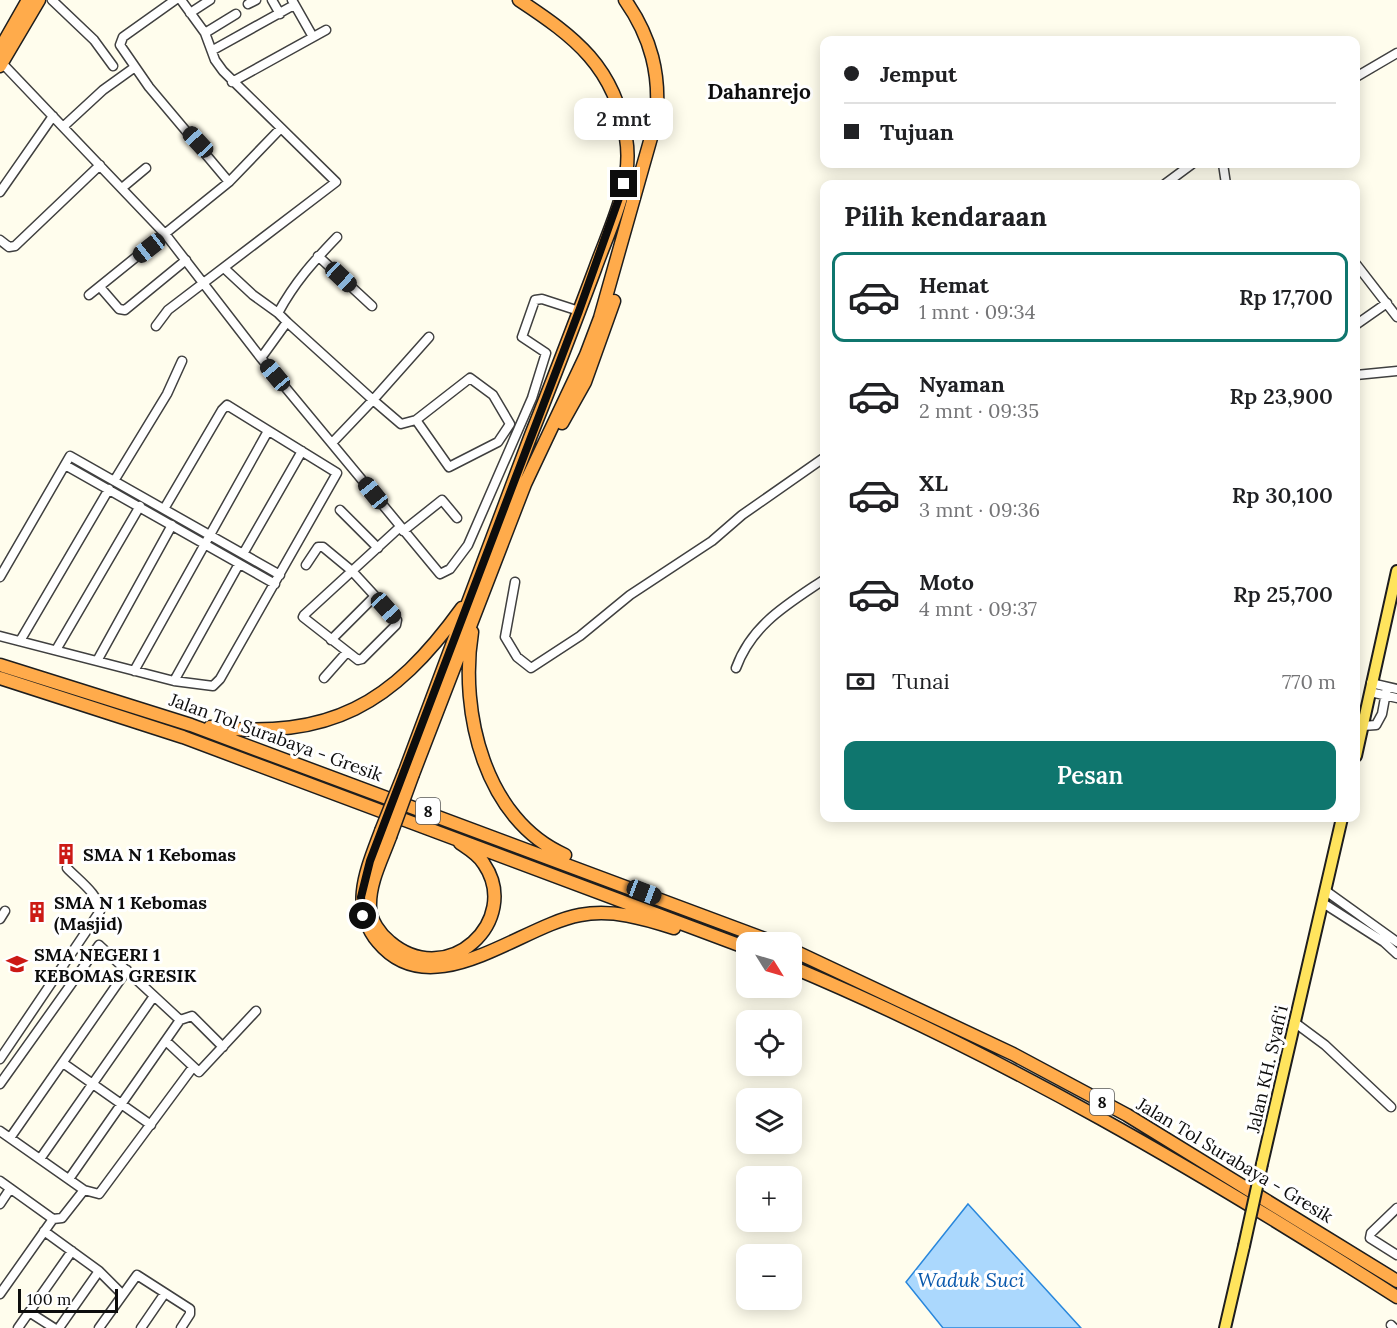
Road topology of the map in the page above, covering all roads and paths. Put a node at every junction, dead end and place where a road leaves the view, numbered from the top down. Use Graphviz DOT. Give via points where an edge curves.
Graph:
graph roads {
  1 [pos="28,0"];
  2 [pos="39,0"];
  3 [pos="52,0"];
  4 [pos="175,0"];
  5 [pos="181,0"];
  6 [pos="210,0"];
  7 [pos="272,0"];
  8 [pos="519,0"];
  9 [pos="625,0"];
  10 [pos="293,3"];
  11 [pos="190,13"];
  12 [pos="236,14"];
  13 [pos="280,14"];
  14 [pos="326,30"];
  15 [pos="205,33"];
  16 [pos="313,37"];
  17 [pos="0,49"];
  18 [pos="213,50"];
  19 [pos="1397,53"];
  20 [pos="1,64"];
  21 [pos="112,66"];
  22 [pos="135,68"];
  23 [pos="1360,75"];
  24 [pos="232,81"];
  25 [pos="53,116"];
  26 [pos="64,126"];
  27 [pos="281,128"];
  28 [pos="100,165"];
  29 [pos="146,168"];
  30 [pos="1187,168"];
  31 [pos="1170,180"];
  32 [pos="229,182"];
  33 [pos="122,188"];
  34 [pos="0,192"];
  35 [pos="166,235"];
  36 [pos="337,237"];
  37 [pos="0,240"];
  38 [pos="318,256"];
  39 [pos="186,260"];
  40 [pos="224,268"];
  41 [pos="1360,269"];
  42 [pos="204,283"];
  43 [pos="100,287"];
  44 [pos="89,295"];
  45 [pos="1387,303"];
  46 [pos="372,306"];
  47 [pos="579,311"];
  48 [pos="278,313"];
  49 [pos="1397,317"];
  50 [pos="1360,321"];
  51 [pos="287,322"];
  52 [pos="156,326"];
  53 [pos="429,337"];
  54 [pos="261,358"];
  55 [pos="182,361"];
  56 [pos="1397,371"];
  57 [pos="1360,375"];
  58 [pos="373,400"];
  59 [pos="416,420"];
  60 [pos="268,431"];
  61 [pos="332,442"];
  62 [pos="303,451"];
  63 [pos="820,460"];
  64 [pos="64,465"];
  65 [pos="114,481"];
  66 [pos="109,489"];
  67 [pos="140,506"];
  68 [pos="164,509"];
  69 [pos="340,510"];
  70 [pos="457,518"];
  71 [pos="172,525"];
  72 [pos="401,529"];
  73 [pos="209,535"];
  74 [pos="204,543"];
  75 [pos="378,548"];
  76 [pos="243,554"];
  77 [pos="239,564"];
  78 [pos="306,565"];
  79 [pos="352,571"];
  80 [pos="1397,571"];
  81 [pos="280,575"];
  82 [pos="0,577"];
  83 [pos="515,582"];
  84 [pos="820,582"];
  85 [pos="274,584"];
  86 [pos="472,594"];
  87 [pos="375,596"];
  88 [pos="1394,600"];
  89 [pos="476,608"];
  90 [pos="0,636"];
  91 [pos="332,640"];
  92 [pos="20,641"];
  93 [pos="56,650"];
  94 [pos="347,652"];
  95 [pos="97,661"];
  96 [pos="0,665"];
  97 [pos="736,668"];
  98 [pos="134,671"];
  99 [pos="0,678"];
  100 [pos="324,678"];
  101 [pos="174,681"];
  102 [pos="1370,687"];
  103 [pos="1397,689"];
  104 [pos="1387,691"];
  105 [pos="1397,698"];
  106 [pos="190,724"];
  107 [pos="1363,726"];
  108 [pos="1360,739"];
  109 [pos="409,773"];
  110 [pos="1341,822"];
  111 [pos="385,834"];
  112 [pos="450,835"];
  113 [pos="67,868"];
  114 [pos="1326,891"];
  115 [pos="665,900"];
  116 [pos="1323,903"];
  117 [pos="747,932"];
  118 [pos="1397,942"];
  119 [pos="736,945"];
  120 [pos="736,946"];
  121 [pos="1397,954"];
  122 [pos="802,955"];
  123 [pos="127,970"];
  124 [pos="802,971"];
  125 [pos="154,996"];
  126 [pos="256,1011"];
  127 [pos="180,1020"];
  128 [pos="1294,1023"];
  129 [pos="166,1041"];
  130 [pos="223,1047"];
  131 [pos="0,1059"];
  132 [pos="63,1063"];
  133 [pos="193,1067"];
  134 [pos="0,1084"];
  135 [pos="93,1084"];
  136 [pos="122,1104"];
  137 [pos="1391,1107"];
  138 [pos="151,1125"];
  139 [pos="0,1131"];
  140 [pos="10,1138"];
  141 [pos="40,1159"];
  142 [pos="69,1179"];
  143 [pos="0,1181"];
  144 [pos="10,1189"];
  145 [pos="84,1190"];
  146 [pos="0,1204"];
  147 [pos="1397,1208"];
  148 [pos="53,1219"];
  149 [pos="44,1231"];
  150 [pos="72,1251"];
  151 [pos="1397,1255"];
  152 [pos="99,1271"];
  153 [pos="1397,1281"];
  154 [pos="165,1293"];
  155 [pos="0,1294"];
  156 [pos="122,1294"];
  157 [pos="1397,1297"];
  158 [pos="30,1312"];
  159 [pos="18,1328"];
  160 [pos="54,1328"];
  161 [pos="59,1328"];
  162 [pos="99,1328"];
  163 [pos="141,1328"];
  164 [pos="181,1328"];
  165 [pos="1225,1328"];
  1 -- 17 [label="highway"];
  2 -- 20 [label="highway"];
  3 -- 21 [label="street" via="94,40"];
  4 -- 22 [label="street" via="120,40"];
  5 -- 11 [label="street"];
  6 -- 11 [label="street"];
  7 -- 13 [label="street"];
  8 -- 47 [label="highway" via="576,40 594,60 612,92 626,138 627,170 621,194"];
  9 -- 89 [label="highway" via="654,59 659,96 622,269 608,323 585,382 525,484"];
  10 -- 13 [label="street"];
  10 -- 16 [label="street"];
  11 -- 15 [label="street"];
  12 -- 15 [label="street"];
  13 -- 18 [label="street"];
  14 -- 16 [label="street"];
  15 -- 18 [label="street"];
  16 -- 24 [label="street"];
  18 -- 24 [label="street" via="215,60"];
  19 -- 23 [label="street"];
  20 -- 25 [label="street"];
  22 -- 26 [label="street" via="103,90"];
  22 -- 32 [label="street"];
  24 -- 27 [label="street"];
  25 -- 26 [label="street"];
  25 -- 34 [label="street"];
  26 -- 28 [label="street"];
  27 -- 32 [label="street"];
  27 -- 40 [label="street" via="336,183"];
  28 -- 33 [label="street"];
  28 -- 37 [label="street" via="15,246 9,247"];
  29 -- 33 [label="street"];
  30 -- 31 [label="street"];
  32 -- 35 [label="street"];
  33 -- 35 [label="street"];
  35 -- 39 [label="street"];
  35 -- 43 [label="street"];
  36 -- 38 [label="street"];
  38 -- 46 [label="street"];
  38 -- 48 [label="street" via="300,276"];
  39 -- 42 [label="street"];
  39 -- 43 [label="street" via="125,310 119,309"];
  40 -- 42 [label="street"];
  40 -- 48 [label="street"];
  41 -- 45 [label="street"];
  42 -- 52 [label="street" via="168,310"];
  42 -- 54 [label="street"];
  43 -- 44 [label="street"];
  45 -- 49 [label="street"];
  45 -- 50 [label="street"];
  47 -- 72 [label="street" via="536,300 522,337 544,350 545,357 532,398 458,560 440,574"];
  47 -- 86 [label="highway"];
  48 -- 51 [label="street"];
  51 -- 54 [label="street"];
  51 -- 58 [label="street"];
  53 -- 58 [label="street"];
  54 -- 61 [label="street"];
  55 -- 65 [label="street" via="167,394"];
  56 -- 57 [label="street"];
  58 -- 59 [label="street" via="401,424"];
  58 -- 61 [label="street"];
  59 -- 59 [label="street" via="470,378 493,395 510,424 498,442 449,467"];
  60 -- 62 [label="street"];
  60 -- 68 [label="street" via="224,406"];
  60 -- 73 [label="street"];
  61 -- 72 [label="street"];
  62 -- 76 [label="street"];
  62 -- 81 [label="street" via="335,470 336,478"];
  63 -- 83 [label="street" via="531,668 517,657 505,637"];
  64 -- 65 [label="street" via="70,456"];
  64 -- 66 [label="street"];
  64 -- 82 [label="street"];
  65 -- 68 [label="street"];
  66 -- 67 [label="street"];
  66 -- 92 [label="street"];
  67 -- 71 [label="street"];
  67 -- 93 [label="street"];
  68 -- 73 [label="street"];
  69 -- 75 [label="street"];
  70 -- 72 [label="street" via="442,500"];
  71 -- 74 [label="street"];
  71 -- 95 [label="street"];
  72 -- 75 [label="street"];
  73 -- 74 [label="street"];
  73 -- 76 [label="street"];
  74 -- 77 [label="street"];
  74 -- 98 [label="street"];
  75 -- 79 [label="street"];
  76 -- 81 [label="street"];
  77 -- 85 [label="street"];
  77 -- 101 [label="street"];
  78 -- 79 [label="street" via="321,546"];
  79 -- 87 [label="street"];
  79 -- 91 [label="street" via="303,617"];
  80 -- 88 [label="main road"];
  81 -- 85 [label="street"];
  84 -- 97 [label="street" via="767,619 746,646"];
  85 -- 101 [label="street" via="217,683 213,686"];
  86 -- 106 [label="highway" via="416,665 360,708 332,720 280,730 245,731"];
  86 -- 109 [label="highway"];
  87 -- 91 [label="street"];
  87 -- 94 [label="street" via="397,622 362,659"];
  88 -- 102 [label="main road"];
  89 -- 109 [label="highway"];
  89 -- 115 [label="highway" via="470,647 474,719 501,799 531,834 551,849"];
  90 -- 92 [label="street"];
  91 -- 94 [label="street"];
  92 -- 93 [label="street"];
  93 -- 95 [label="street"];
  94 -- 100 [label="street"];
  95 -- 98 [label="street"];
  96 -- 106 [label="highway, Jalan Tol Surabaya - Gresik / 8"];
  98 -- 101 [label="street"];
  99 -- 112 [label="highway, Jalan Tol Surabaya - Gresik / 8" via="183,737"];
  102 -- 104 [label="street"];
  102 -- 107 [label="main road"];
  103 -- 104 [label="street"];
  104 -- 105 [label="street"];
  104 -- 107 [label="street" via="1378,722"];
  106 -- 115 [label="highway, Jalan Tol Surabaya - Gresik / 8"];
  107 -- 108 [label="main road"];
  109 -- 111 [label="highway, bridge"];
  110 -- 114 [label="main road, Jalan KH. Syafi'i"];
  111 -- 112 [label="highway" via="371,887 373,919 396,947 431,959 470,947 492,910 492,885 485,865"];
  111 -- 120 [label="highway" via="364,878 363,916 380,945 408,963 422,967 462,963 553,922 593,913 638,917"];
  112 -- 119 [label="highway, Jalan Tol Surabaya - Gresik / 8"];
  113 -- 131 [label="street" via="92,894 99,910"];
  114 -- 116 [label="main road, Jalan KH. Syafi'i"];
  114 -- 118 [label="street"];
  115 -- 117 [label="highway, Jalan Tol Surabaya - Gresik / 8"];
  116 -- 121 [label="street"];
  116 -- 128 [label="main road, Jalan KH. Syafi'i"];
  122 -- 153 [label="highway, Jalan Tol Surabaya - Gresik / 8" via="1013,1054 1127,1115"];
  123 -- 125 [label="street"];
  123 -- 132 [label="street"];
  123 -- 134 [label="street" via="102,946 96,947"];
  124 -- 157 [label="highway, Jalan Tol Surabaya - Gresik / 8" via="876,1002 999,1062 1190,1168"];
  125 -- 127 [label="street"];
  125 -- 135 [label="street"];
  126 -- 130 [label="street"];
  127 -- 129 [label="street"];
  127 -- 130 [label="street" via="192,1016"];
  128 -- 137 [label="street" via="1325,1045"];
  128 -- 165 [label="main road, Jalan KH. Syafi'i, bridge"];
  129 -- 133 [label="street"];
  129 -- 136 [label="street"];
  130 -- 133 [label="street" via="201,1071"];
  132 -- 135 [label="street"];
  132 -- 140 [label="street"];
  133 -- 138 [label="street"];
  135 -- 136 [label="street"];
  135 -- 141 [label="street"];
  136 -- 138 [label="street"];
  136 -- 142 [label="street"];
  138 -- 145 [label="street" via="103,1191 92,1194"];
  139 -- 140 [label="street"];
  140 -- 141 [label="street"];
  141 -- 142 [label="street"];
  142 -- 145 [label="street"];
  143 -- 144 [label="street"];
  144 -- 146 [label="street"];
  144 -- 148 [label="street"];
  145 -- 148 [label="street" via="62,1218"];
  147 -- 151 [label="street" via="1370,1235"];
  148 -- 149 [label="street"];
  149 -- 150 [label="street"];
  149 -- 155 [label="street"];
  150 -- 152 [label="street"];
  150 -- 158 [label="street"];
  152 -- 156 [label="street"];
  152 -- 161 [label="street"];
  154 -- 156 [label="street" via="137,1275"];
  154 -- 163 [label="street"];
  154 -- 164 [label="street" via="190,1309"];
  156 -- 162 [label="street"];
  158 -- 159 [label="street"];
  158 -- 160 [label="street"];
}
